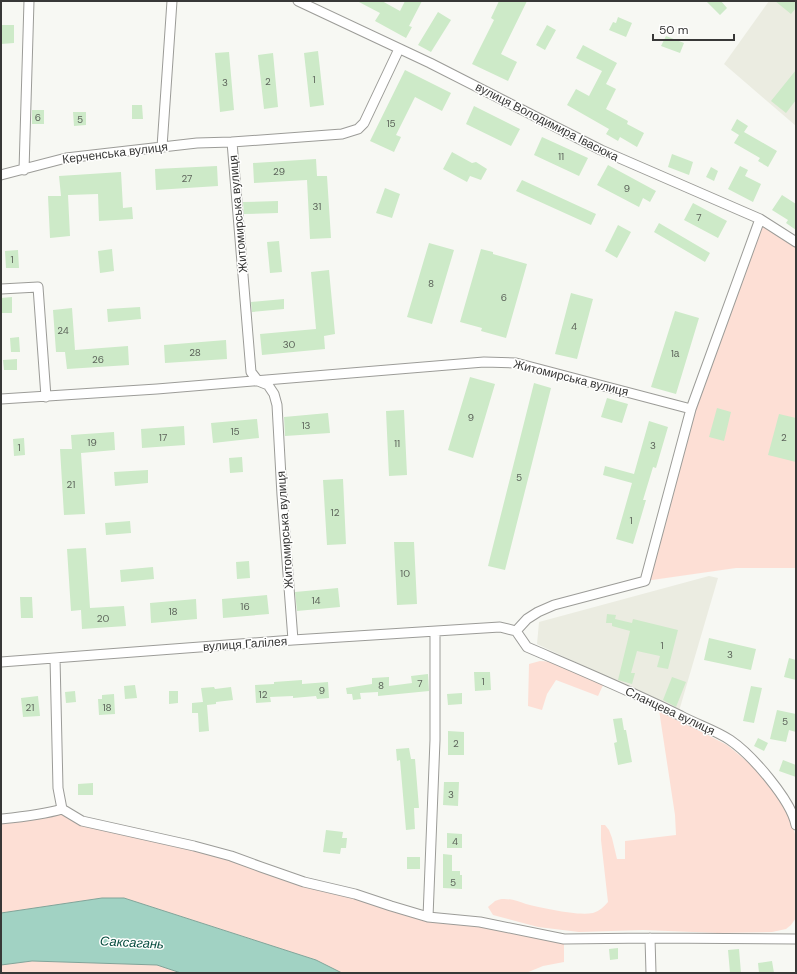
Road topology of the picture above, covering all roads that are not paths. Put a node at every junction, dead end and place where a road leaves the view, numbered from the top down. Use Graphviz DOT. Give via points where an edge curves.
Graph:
graph roads {
  1 [pos="28,1"];
  2 [pos="172,1"];
  3 [pos="298,1"];
  4 [pos="399,49"];
  5 [pos="232,142"];
  6 [pos="162,147"];
  7 [pos="24,170"];
  8 [pos="1,175"];
  9 [pos="760,219"];
  10 [pos="796,242"];
  11 [pos="1,289"];
  12 [pos="258,381"];
  13 [pos="46,397"];
  14 [pos="1,399"];
  15 [pos="691,409"];
  16 [pos="516,631"];
  17 [pos="435,632"];
  18 [pos="293,640"];
  19 [pos="55,658"];
  20 [pos="1,662"];
  21 [pos="62,809"];
  22 [pos="1,819"];
  23 [pos="796,825"];
  24 [pos="428,917"];
  25 [pos="650,938"];
  26 [pos="796,939"];
  27 [pos="651,973"];
  1 -- 7 [label="street"];
  2 -- 6 [label="street"];
  3 -- 4 [label="street, вулиця Володимира Івасюка"];
  4 -- 5 [label="street, Житомирська вулиця" via="364,123 358,129 342,134"];
  4 -- 9 [label="street, вулиця Володимира Івасюка" via="601,150"];
  5 -- 6 [label="street, Керченська вулиця"];
  5 -- 12 [label="street, Житомирська вулиця" via="252,372"];
  6 -- 7 [label="street, Керченська вулиця" via="66,158"];
  7 -- 8 [label="street, Керченська вулиця"];
  9 -- 10 [label="street, вулиця Володимира Івасюка"];
  9 -- 15 [label="street"];
  11 -- 13 [label="street" via="38,287"];
  12 -- 13 [label="street, Житомирська вулиця"];
  12 -- 15 [label="street, Житомирська вулиця" via="484,362 516,363"];
  12 -- 18 [label="street, Житомирська вулиця" via="268,385 277,405"];
  13 -- 14 [label="street, Житомирська вулиця"];
  15 -- 16 [label="street" via="645,581 554,605 527,619"];
  16 -- 17 [label="street, вулиця Галілея" via="500,627"];
  16 -- 23 [label="street, Сланцева вулиця" via="527,647 730,740 756,763 790,809"];
  17 -- 18 [label="street, вулиця Галілея"];
  17 -- 24 [label="street" via="435,740"];
  18 -- 19 [label="street, вулиця Галілея"];
  19 -- 20 [label="street, вулиця Галілея"];
  19 -- 21 [label="street" via="58,788"];
  21 -- 22 [label="street"];
  21 -- 24 [label="street" via="82,822 231,856 304,882 355,894"];
  24 -- 25 [label="street" via="480,922 564,939"];
  25 -- 26 [label="street"];
  25 -- 27 [label="street"];
}
